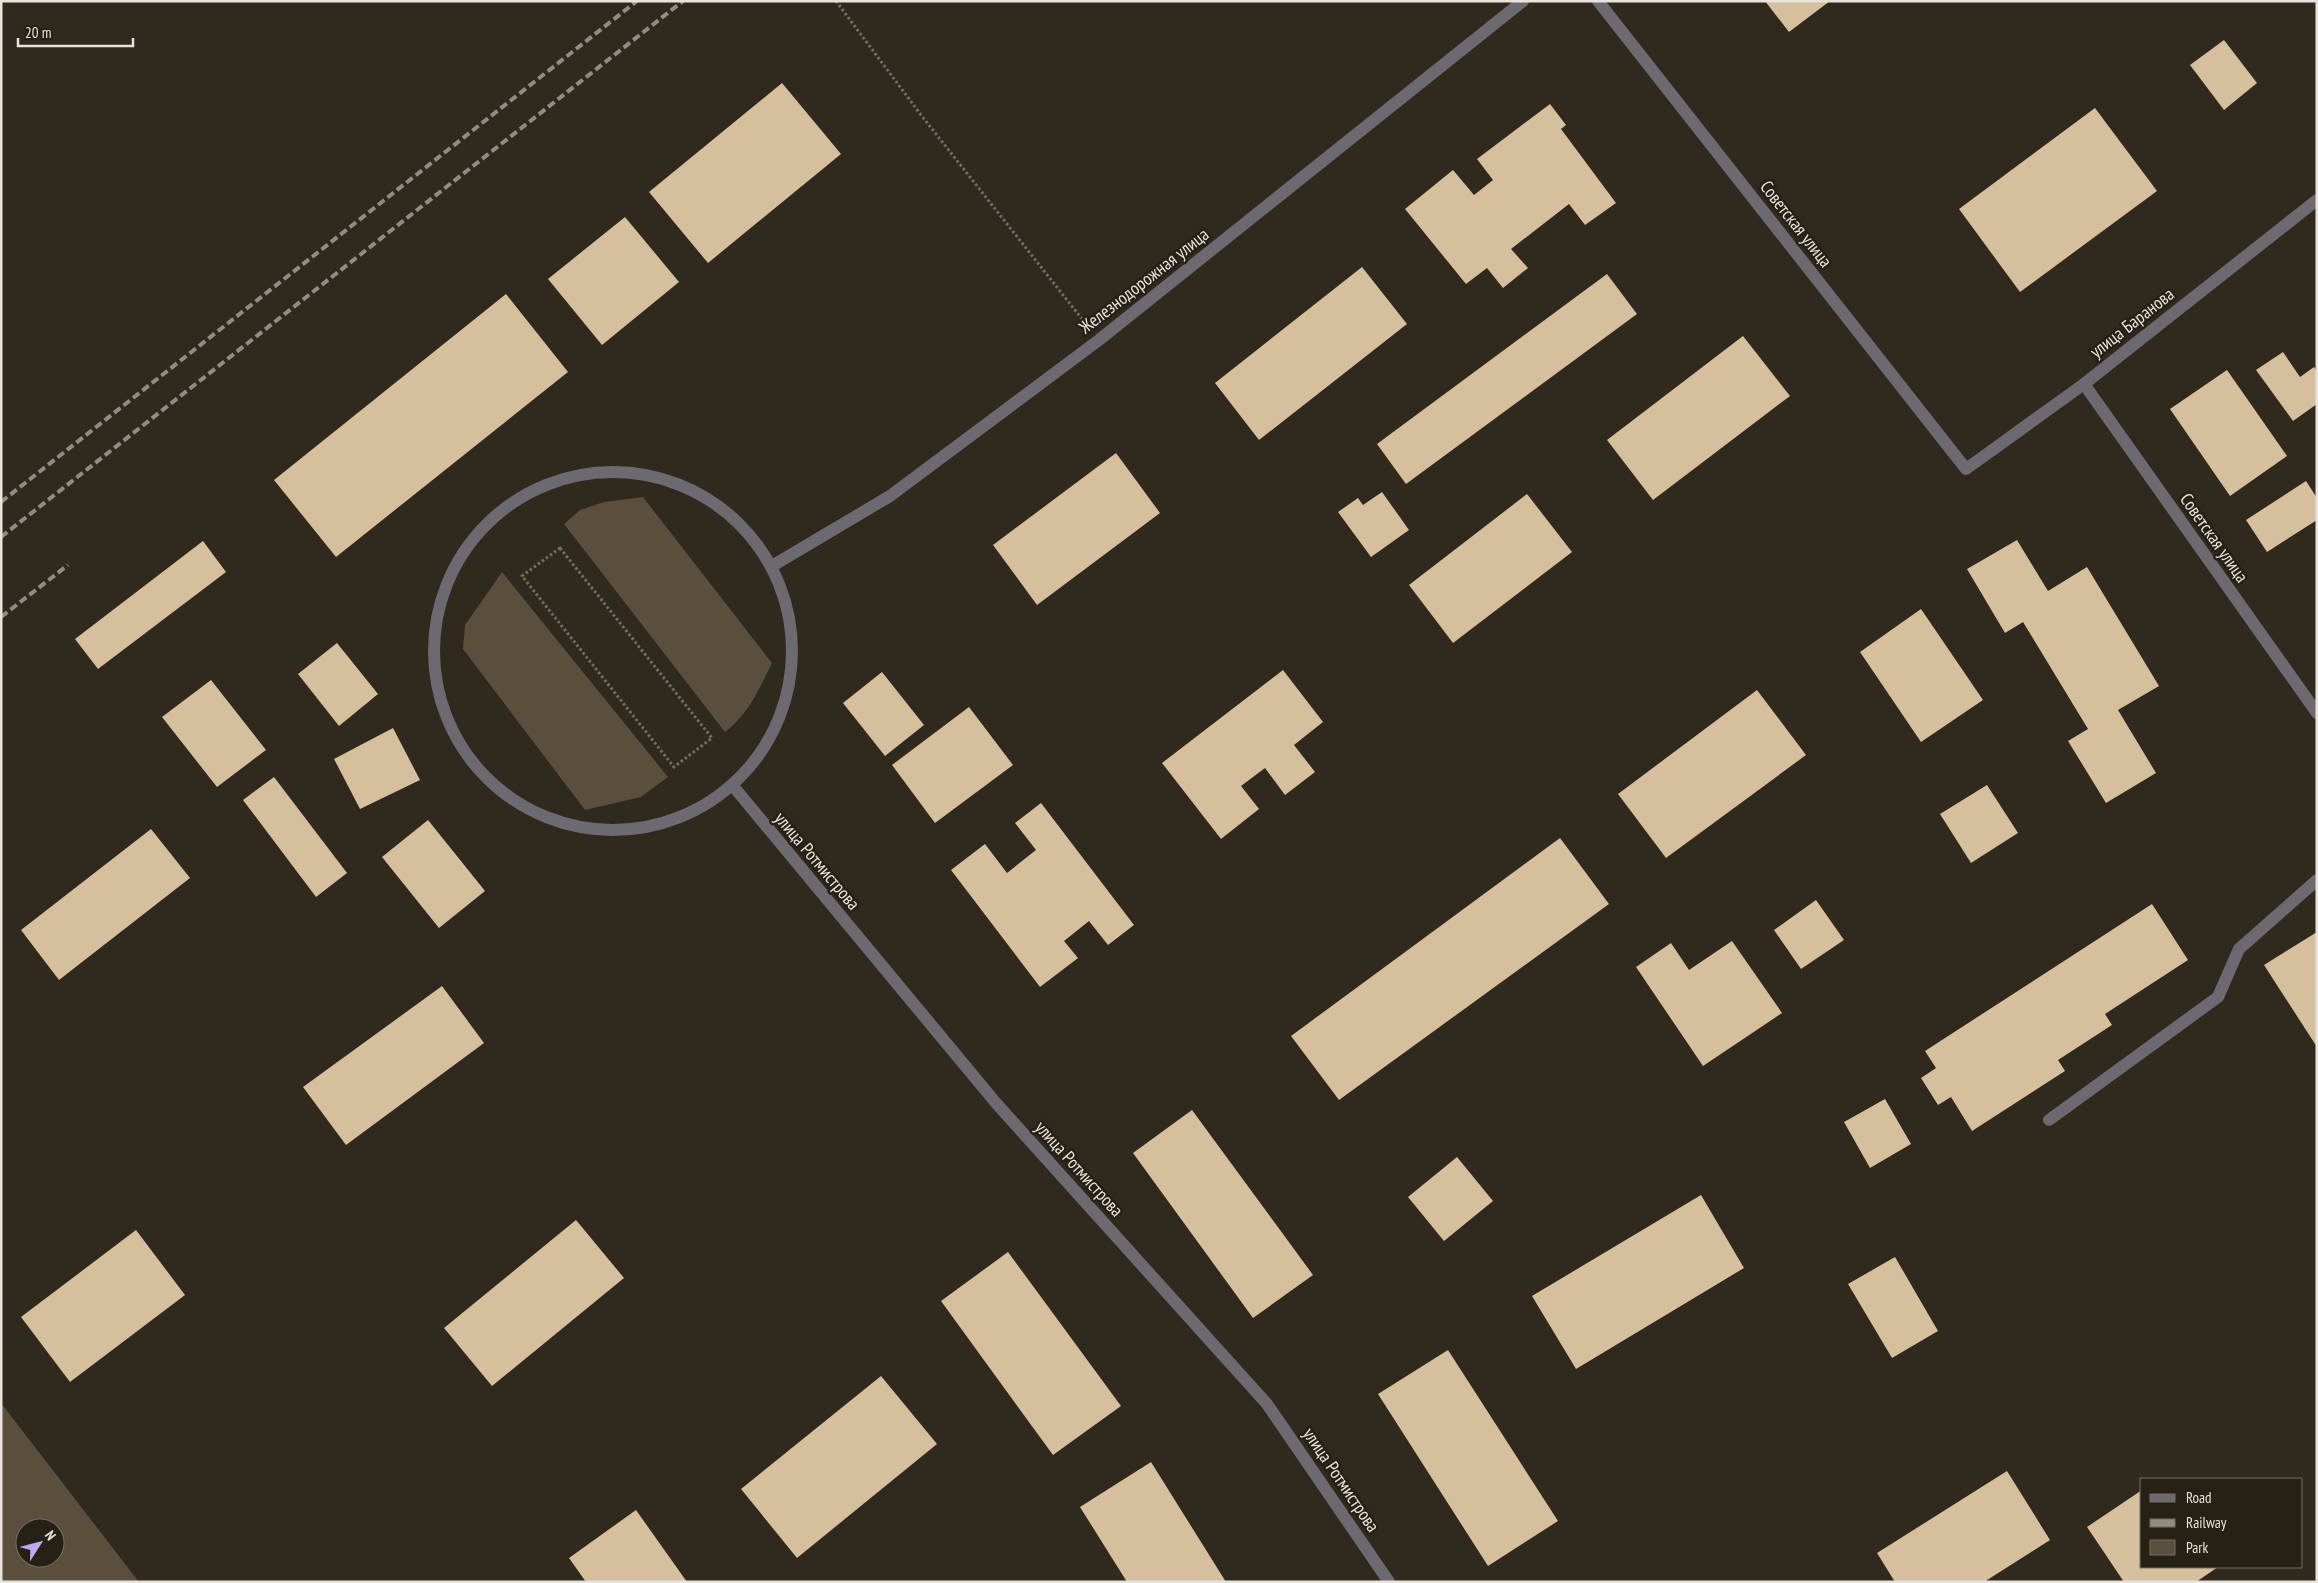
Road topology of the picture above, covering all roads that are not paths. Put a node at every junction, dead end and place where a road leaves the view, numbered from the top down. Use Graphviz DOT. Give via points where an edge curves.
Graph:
graph roads {
  1 [pos="1523,1"];
  2 [pos="1598,1"];
  3 [pos="2317,200"];
  4 [pos="2084,384"];
  5 [pos="1966,469"];
  6 [pos="772,566"];
  7 [pos="2317,713"];
  8 [pos="733,786"];
  9 [pos="2317,880"];
  10 [pos="2049,1120"];
  11 [pos="1389,1582"];
  1 -- 6 [label="street, Железнодорожная улица" via="1099,340 890,496"];
  2 -- 5 [label="street, Советская улица"];
  3 -- 4 [label="street, улица Баранова"];
  4 -- 5 [label="street, улица Баранова"];
  4 -- 7 [label="street, Советская улица"];
  6 -- 8 [label="street" via="785,598 792,632 792,666 786,699 774,732 756,760"];
  6 -- 8 [label="street" via="748,532 717,505 681,484 649,475 599,471 551,482 521,496 488,521 462,553 443,590 434,631 434,673 445,715 461,746 494,785 529,810 569,825 611,831 654,826 695,812"];
  8 -- 11 [label="street, улица Ротмистрова" via="996,1103 1267,1404"];
  9 -- 10 [label="street" via="2239,950 2218,997"];
}
